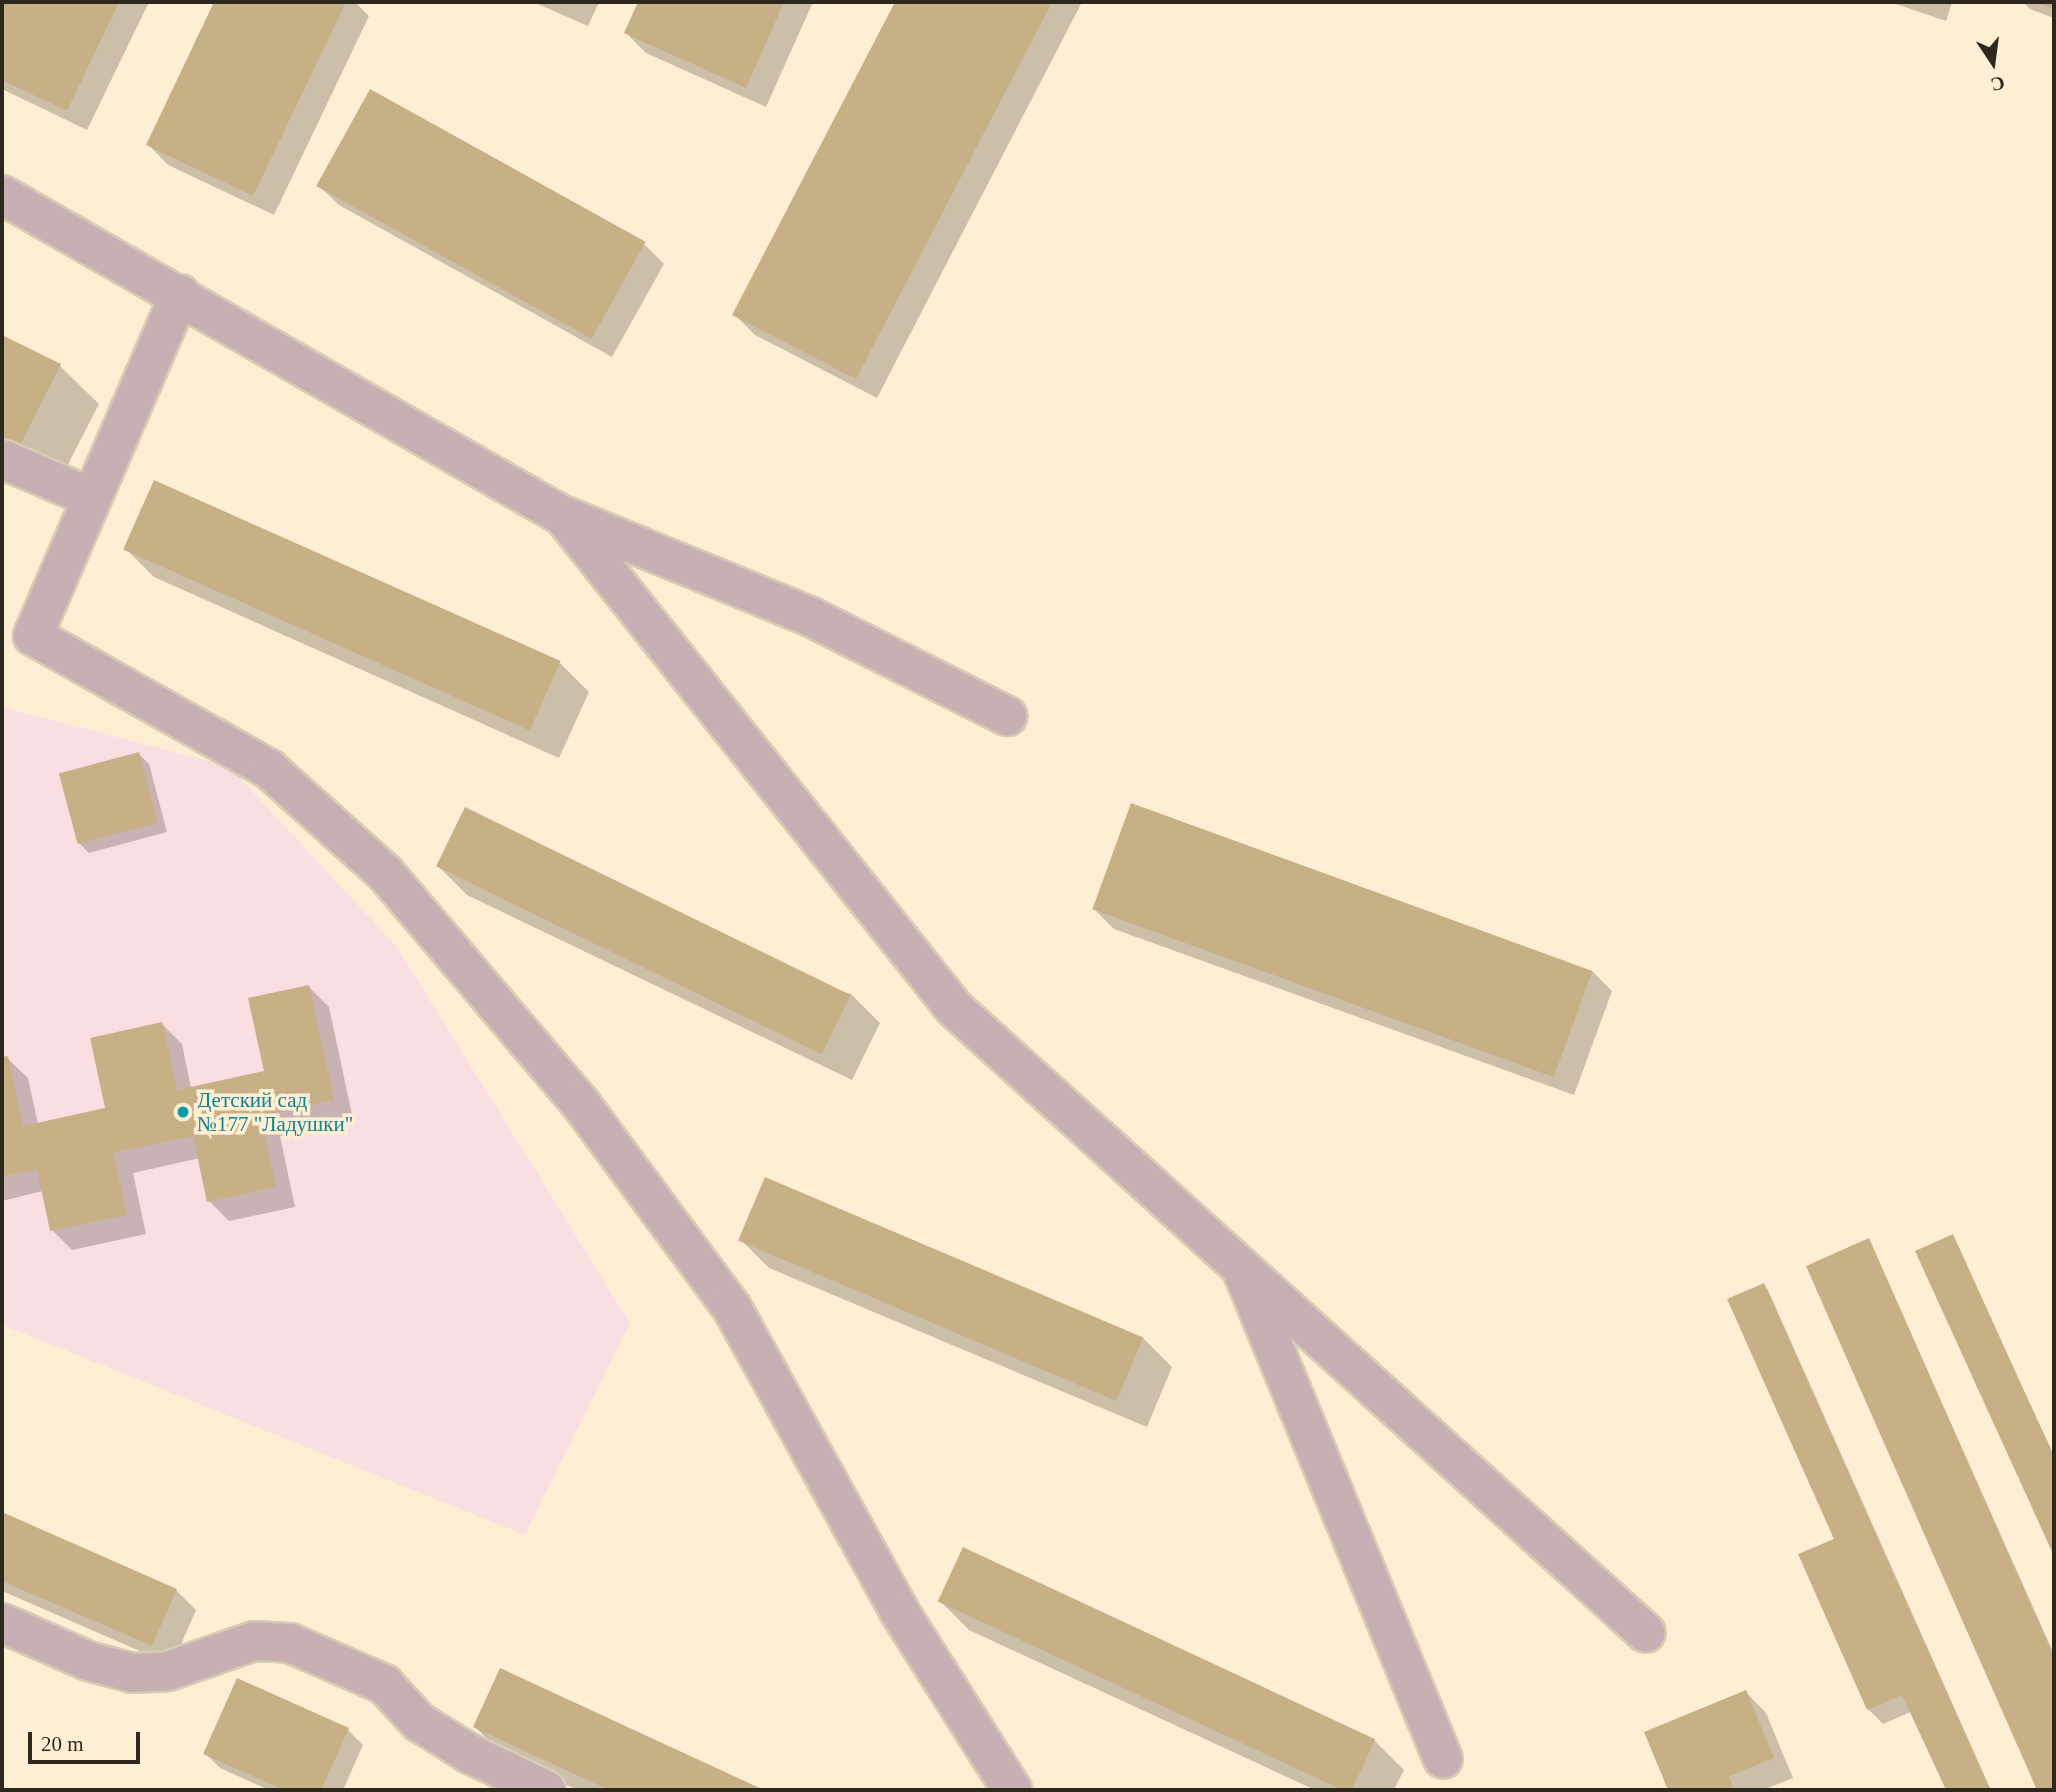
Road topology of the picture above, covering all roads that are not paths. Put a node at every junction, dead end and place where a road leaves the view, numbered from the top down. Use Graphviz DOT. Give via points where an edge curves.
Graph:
graph roads {
  1 [pos="2,195"];
  2 [pos="180,295"];
  3 [pos="2,459"];
  4 [pos="92,498"];
  5 [pos="563,516"];
  6 [pos="1007,716"];
  7 [pos="1241,1266"];
  8 [pos="2,1623"];
  9 [pos="1646,1633"];
  10 [pos="1443,1759"];
  11 [pos="546,1790"];
  12 [pos="1012,1790"];
  1 -- 2 [label="lane"];
  2 -- 4 [label="lane"];
  2 -- 5 [label="lane"];
  3 -- 4 [label="lane"];
  4 -- 12 [label="lane" via="33,636 269,769 385,873 572,1094 732,1308 899,1611"];
  5 -- 6 [label="lane" via="811,617"];
  5 -- 7 [label="lane" via="954,1007"];
  7 -- 9 [label="lane"];
  7 -- 10 [label="lane"];
  8 -- 11 [label="lane" via="88,1661 133,1673 168,1671 254,1641 290,1643 384,1684 419,1722 470,1754"];
}
